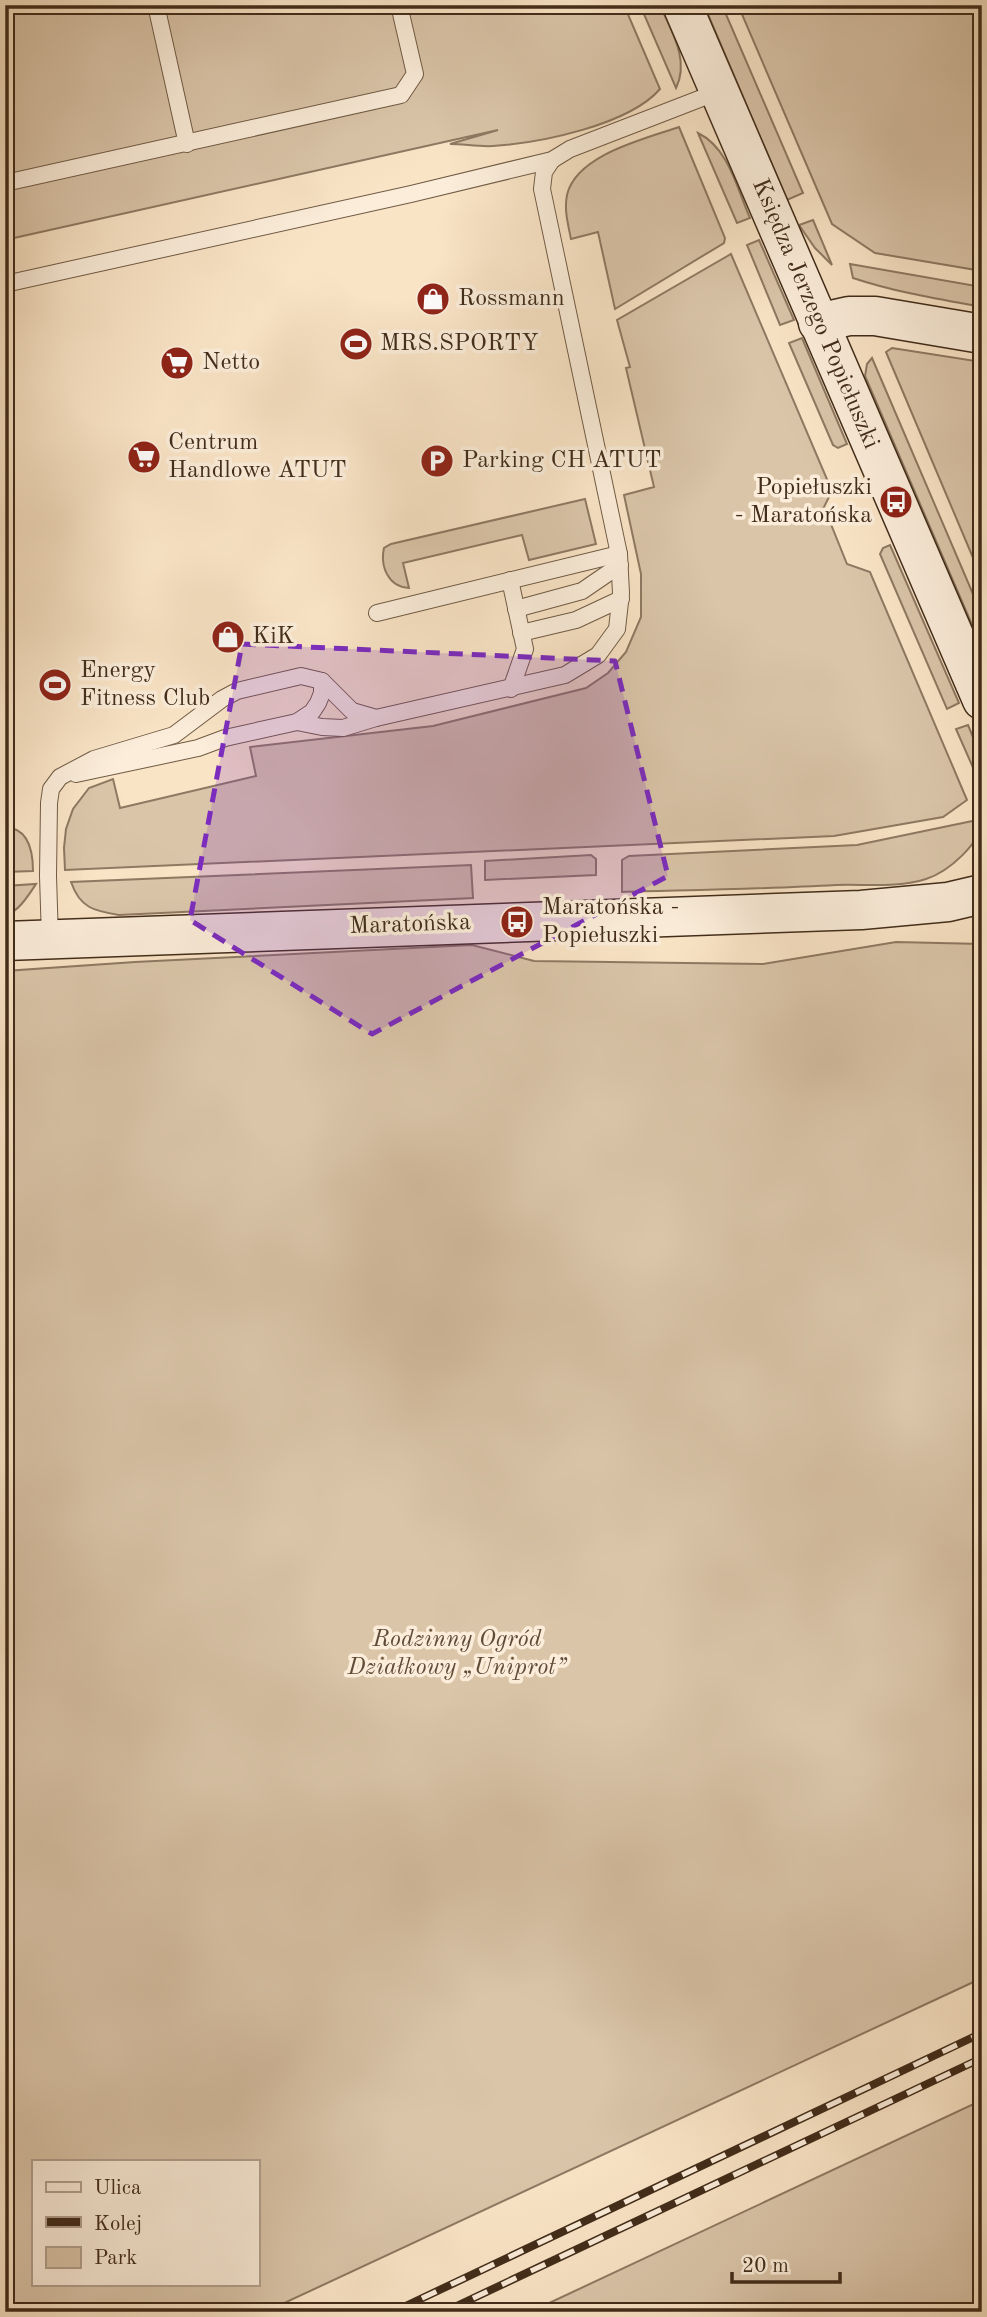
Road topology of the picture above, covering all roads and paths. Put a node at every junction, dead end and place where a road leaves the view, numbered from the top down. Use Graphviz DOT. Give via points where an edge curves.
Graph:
graph roads {
  1 [pos="156,5"];
  2 [pos="399,5"];
  3 [pos="682,5"];
  4 [pos="720,91"];
  5 [pos="187,144"];
  6 [pos="552,160"];
  7 [pos="5,183"];
  8 [pos="5,284"];
  9 [pos="818,323"];
  10 [pos="982,334"];
  11 [pos="620,559"];
  12 [pos="510,580"];
  13 [pos="621,599"];
  14 [pos="516,609"];
  15 [pos="377,613"];
  16 [pos="522,633"];
  17 [pos="322,681"];
  18 [pos="511,689"];
  19 [pos="982,700"];
  20 [pos="376,718"];
  21 [pos="297,722"];
  22 [pos="60,777"];
  23 [pos="982,894"];
  24 [pos="50,939"];
  25 [pos="5,941"];
  1 -- 5 [label="lane"];
  2 -- 5 [label="lane" via="415,74 401,95"];
  3 -- 4 [label="main road, Księdza Jerzego Popiełuszki"];
  4 -- 6 [label="lane"];
  4 -- 9 [label="main road, Księdza Jerzego Popiełuszki"];
  5 -- 7 [label="lane"];
  6 -- 8 [label="lane"];
  6 -- 11 [label="lane" via="544,172 542,189"];
  9 -- 10 [label="main road" via="875,316"];
  9 -- 19 [label="main road, Księdza Jerzego Popiełuszki"];
  11 -- 12 [label="lane"];
  11 -- 13 [label="lane"];
  11 -- 14 [label="lane" via="582,591"];
  12 -- 14 [label="lane"];
  12 -- 15 [label="lane"];
  13 -- 16 [label="lane" via="576,620"];
  13 -- 18 [label="lane" via="617,629 598,655 565,675"];
  14 -- 16 [label="lane"];
  16 -- 18 [label="lane" via="525,649"];
  17 -- 20 [label="lane" via="352,711"];
  17 -- 21 [label="lane" via="318,704"];
  17 -- 22 [label="lane" via="301,676 237,691 174,735 94,759"];
  18 -- 20 [label="lane"];
  20 -- 21 [label="lane" via="342,727"];
  21 -- 22 [label="lane"];
  22 -- 24 [label="lane" via="51,789 49,803"];
  23 -- 24 [label="main road, Maratońska" via="861,910"];
  24 -- 25 [label="main road, Maratońska"];
}
